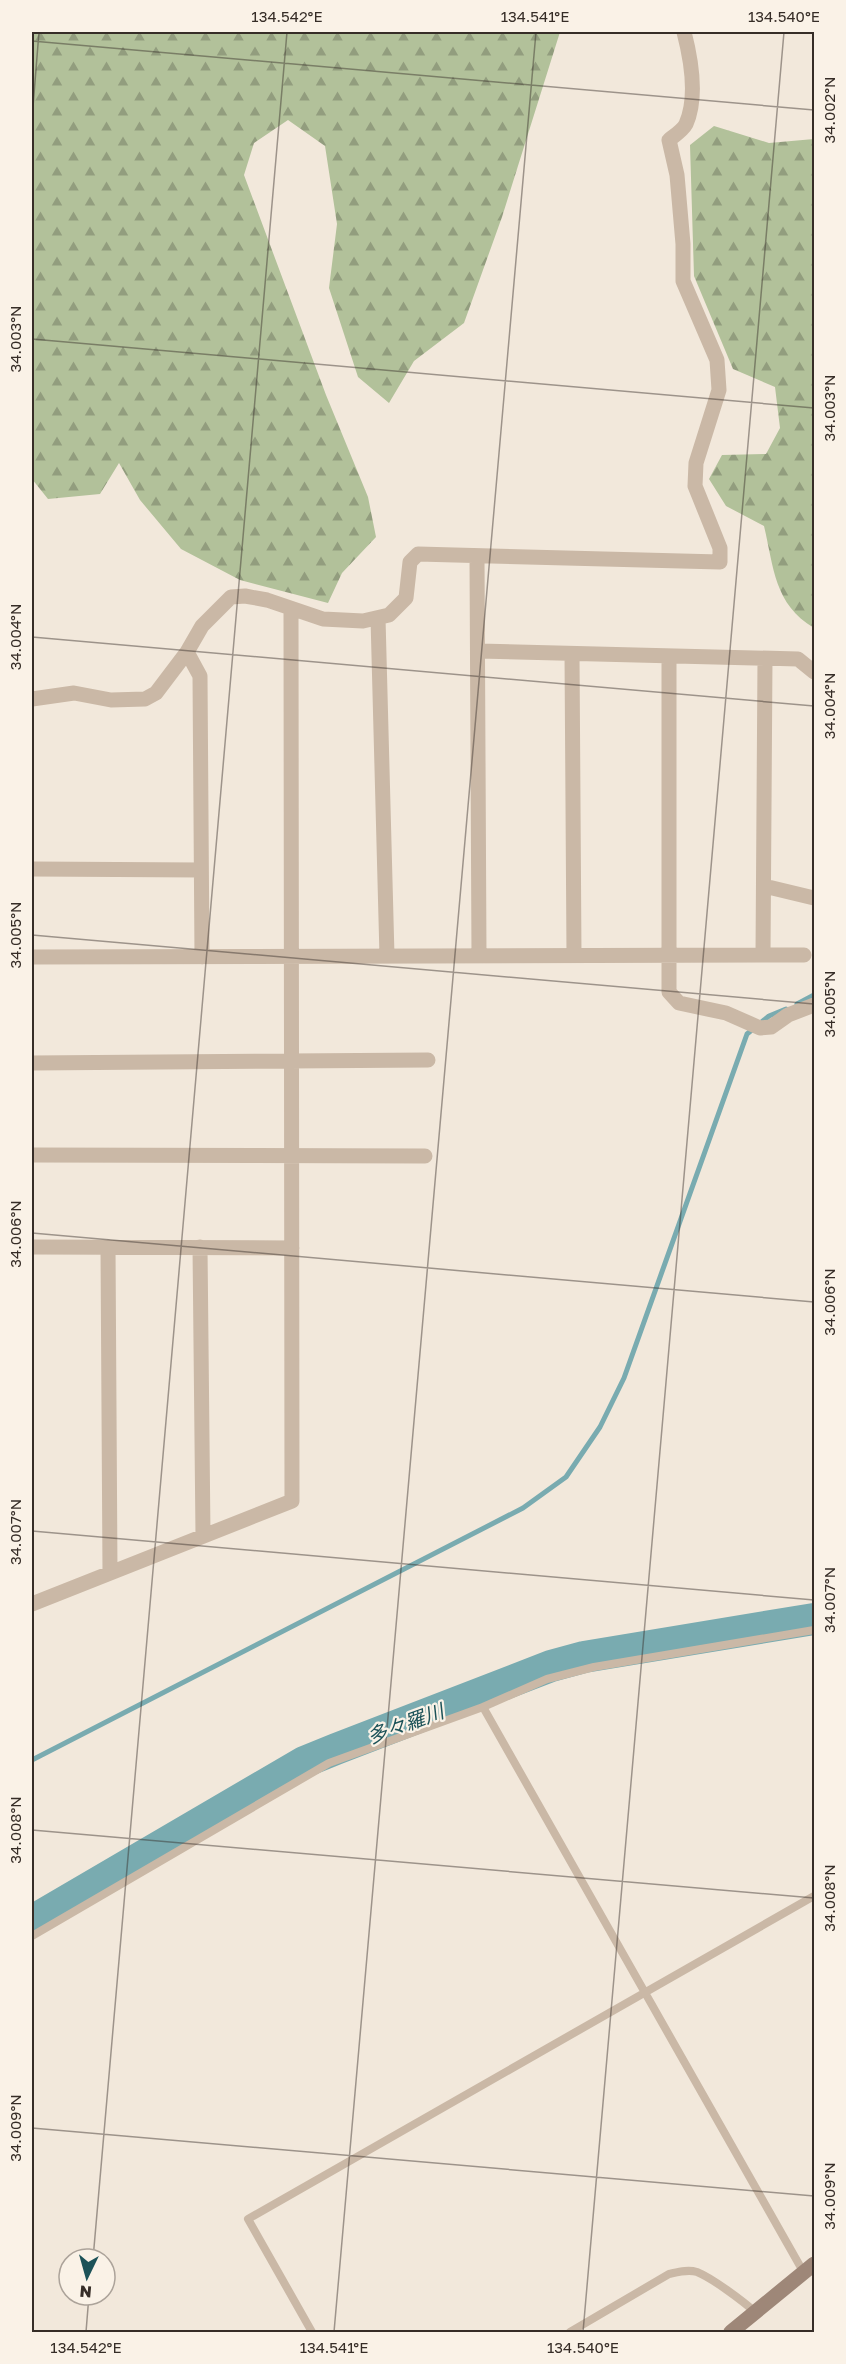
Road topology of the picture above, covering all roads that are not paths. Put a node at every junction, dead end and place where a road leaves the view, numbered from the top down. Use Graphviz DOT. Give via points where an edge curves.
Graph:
graph roads {
  1 [pos="684,32"];
  2 [pos="477,557"];
  3 [pos="291,609"];
  4 [pos="378,618"];
  5 [pos="479,651"];
  6 [pos="187,652"];
  7 [pos="572,654"];
  8 [pos="669,657"];
  9 [pos="765,659"];
  10 [pos="814,672"];
  11 [pos="32,699"];
  12 [pos="32,869"];
  13 [pos="201,870"];
  14 [pos="764,886"];
  15 [pos="814,898"];
  16 [pos="574,955"];
  17 [pos="670,955"];
  18 [pos="763,955"];
  19 [pos="804,955"];
  20 [pos="387,956"];
  21 [pos="479,956"];
  22 [pos="32,957"];
  23 [pos="202,957"];
  24 [pos="292,957"];
  25 [pos="814,1005"];
  26 [pos="428,1060"];
  27 [pos="292,1062"];
  28 [pos="32,1063"];
  29 [pos="32,1155"];
  30 [pos="425,1156"];
  31 [pos="292,1157"];
  32 [pos="32,1247"];
  33 [pos="108,1247"];
  34 [pos="200,1247"];
  35 [pos="292,1248"];
  36 [pos="203,1536"];
  37 [pos="110,1573"];
  38 [pos="32,1604"];
  39 [pos="814,1630"];
  40 [pos="483,1707"];
  41 [pos="814,1896"];
  42 [pos="32,1936"];
  43 [pos="643,1992"];
  44 [pos="809,2268"];
  45 [pos="755,2312"];
  46 [pos="312,2332"];
  47 [pos="570,2332"];
  48 [pos="731,2332"];
  1 -- 2 [label="street" via="692,63 691,106 686,126 669,140 677,175 683,281 717,360 719,390 696,463 695,486 720,548 720,562"];
  2 -- 4 [label="street" via="418,554 410,562 406,598 389,615"];
  2 -- 5 [label="street"];
  3 -- 4 [label="street" via="323,619"];
  3 -- 6 [label="street" via="267,600 231,597 202,626"];
  3 -- 24 [label="street"];
  4 -- 20 [label="street"];
  5 -- 7 [label="street"];
  5 -- 21 [label="street"];
  6 -- 11 [label="street" via="156,693 145,699 111,700 74,693"];
  6 -- 13 [label="street" via="200,676"];
  7 -- 8 [label="street"];
  7 -- 16 [label="street"];
  8 -- 9 [label="street"];
  8 -- 17 [label="street"];
  9 -- 10 [label="street" via="798,659"];
  9 -- 14 [label="street"];
  12 -- 13 [label="street"];
  13 -- 23 [label="street"];
  14 -- 15 [label="street"];
  14 -- 18 [label="street"];
  16 -- 17 [label="street"];
  16 -- 21 [label="street"];
  17 -- 18 [label="street"];
  17 -- 25 [label="street" via="669,992 679,1003 771,1028 788,1015"];
  18 -- 19 [label="street"];
  20 -- 21 [label="street"];
  20 -- 24 [label="street"];
  22 -- 23 [label="street"];
  23 -- 24 [label="street"];
  24 -- 27 [label="street"];
  26 -- 27 [label="street"];
  27 -- 28 [label="street"];
  27 -- 31 [label="street"];
  29 -- 31 [label="street"];
  30 -- 31 [label="street"];
  31 -- 35 [label="street"];
  32 -- 33 [label="street"];
  33 -- 34 [label="street"];
  33 -- 37 [label="street"];
  34 -- 35 [label="street"];
  34 -- 36 [label="street"];
  35 -- 36 [label="street" via="292,1501"];
  36 -- 37 [label="street"];
  37 -- 38 [label="street"];
  39 -- 40 [label="lane" via="594,1667 547,1679"];
  40 -- 42 [label="lane" via="329,1763"];
  40 -- 43 [label="lane"];
  41 -- 43 [label="lane"];
  43 -- 44 [label="lane"];
  43 -- 46 [label="lane" via="248,2219"];
  44 -- 45 [label="street"];
  45 -- 47 [label="lane" via="697,2272 684,2271 669,2274"];
  45 -- 48 [label="street"];
}
